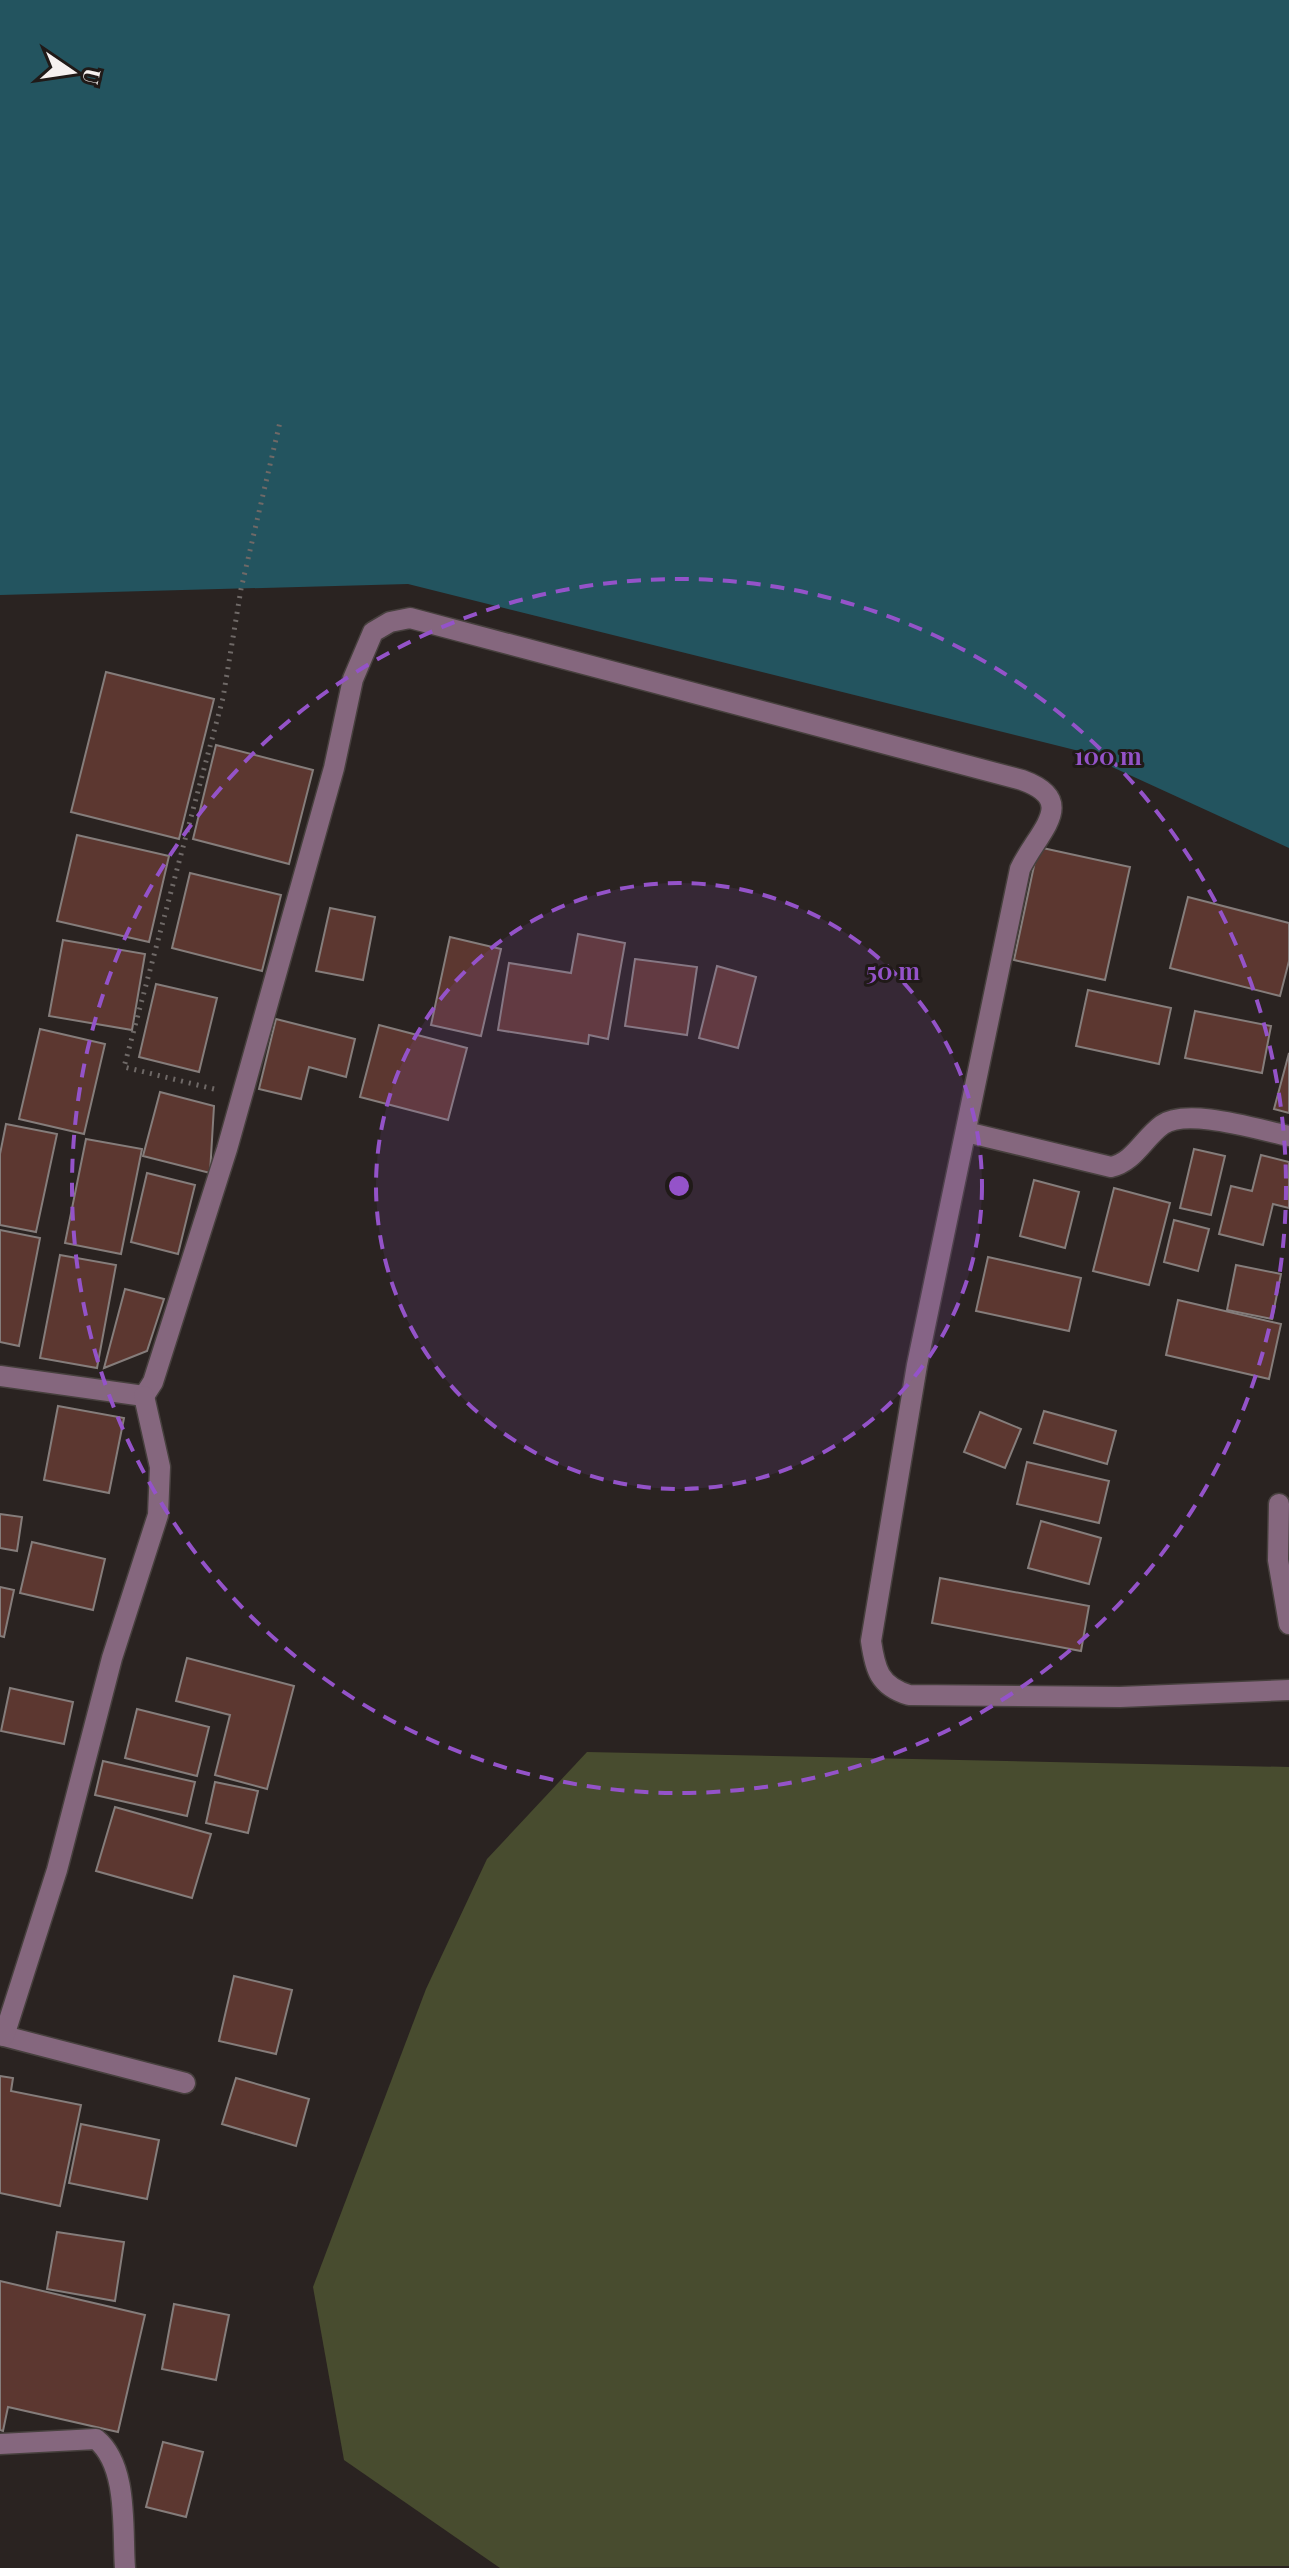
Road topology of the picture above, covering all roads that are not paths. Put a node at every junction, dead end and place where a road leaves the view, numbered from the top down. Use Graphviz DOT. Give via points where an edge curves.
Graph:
graph roads {
  1 [pos="966,1132"];
  2 [pos="1289,1136"];
  3 [pos="0,1376"];
  4 [pos="144,1396"];
  5 [pos="1279,1504"];
  6 [pos="1289,1624"];
  7 [pos="1289,1690"];
  8 [pos="2,2035"];
  9 [pos="185,2083"];
  10 [pos="0,2444"];
  11 [pos="125,2568"];
  1 -- 2 [label="street" via="1111,1167 1128,1161 1165,1123 1204,1119"];
  1 -- 4 [label="street" via="1020,869 1048,823 1053,804 1043,788 410,618 390,622 373,632 353,679 334,768 242,1097 157,1374"];
  1 -- 7 [label="street" via="917,1365 871,1641 878,1676 893,1690 909,1695 1120,1697"];
  3 -- 4 [label="street"];
  4 -- 8 [label="street" via="160,1467 158,1515 112,1658 57,1870"];
  5 -- 6 [label="street" via="1278,1560"];
  8 -- 9 [label="street"];
  10 -- 11 [label="street" via="100,2442 109,2453 120,2497"];
}
